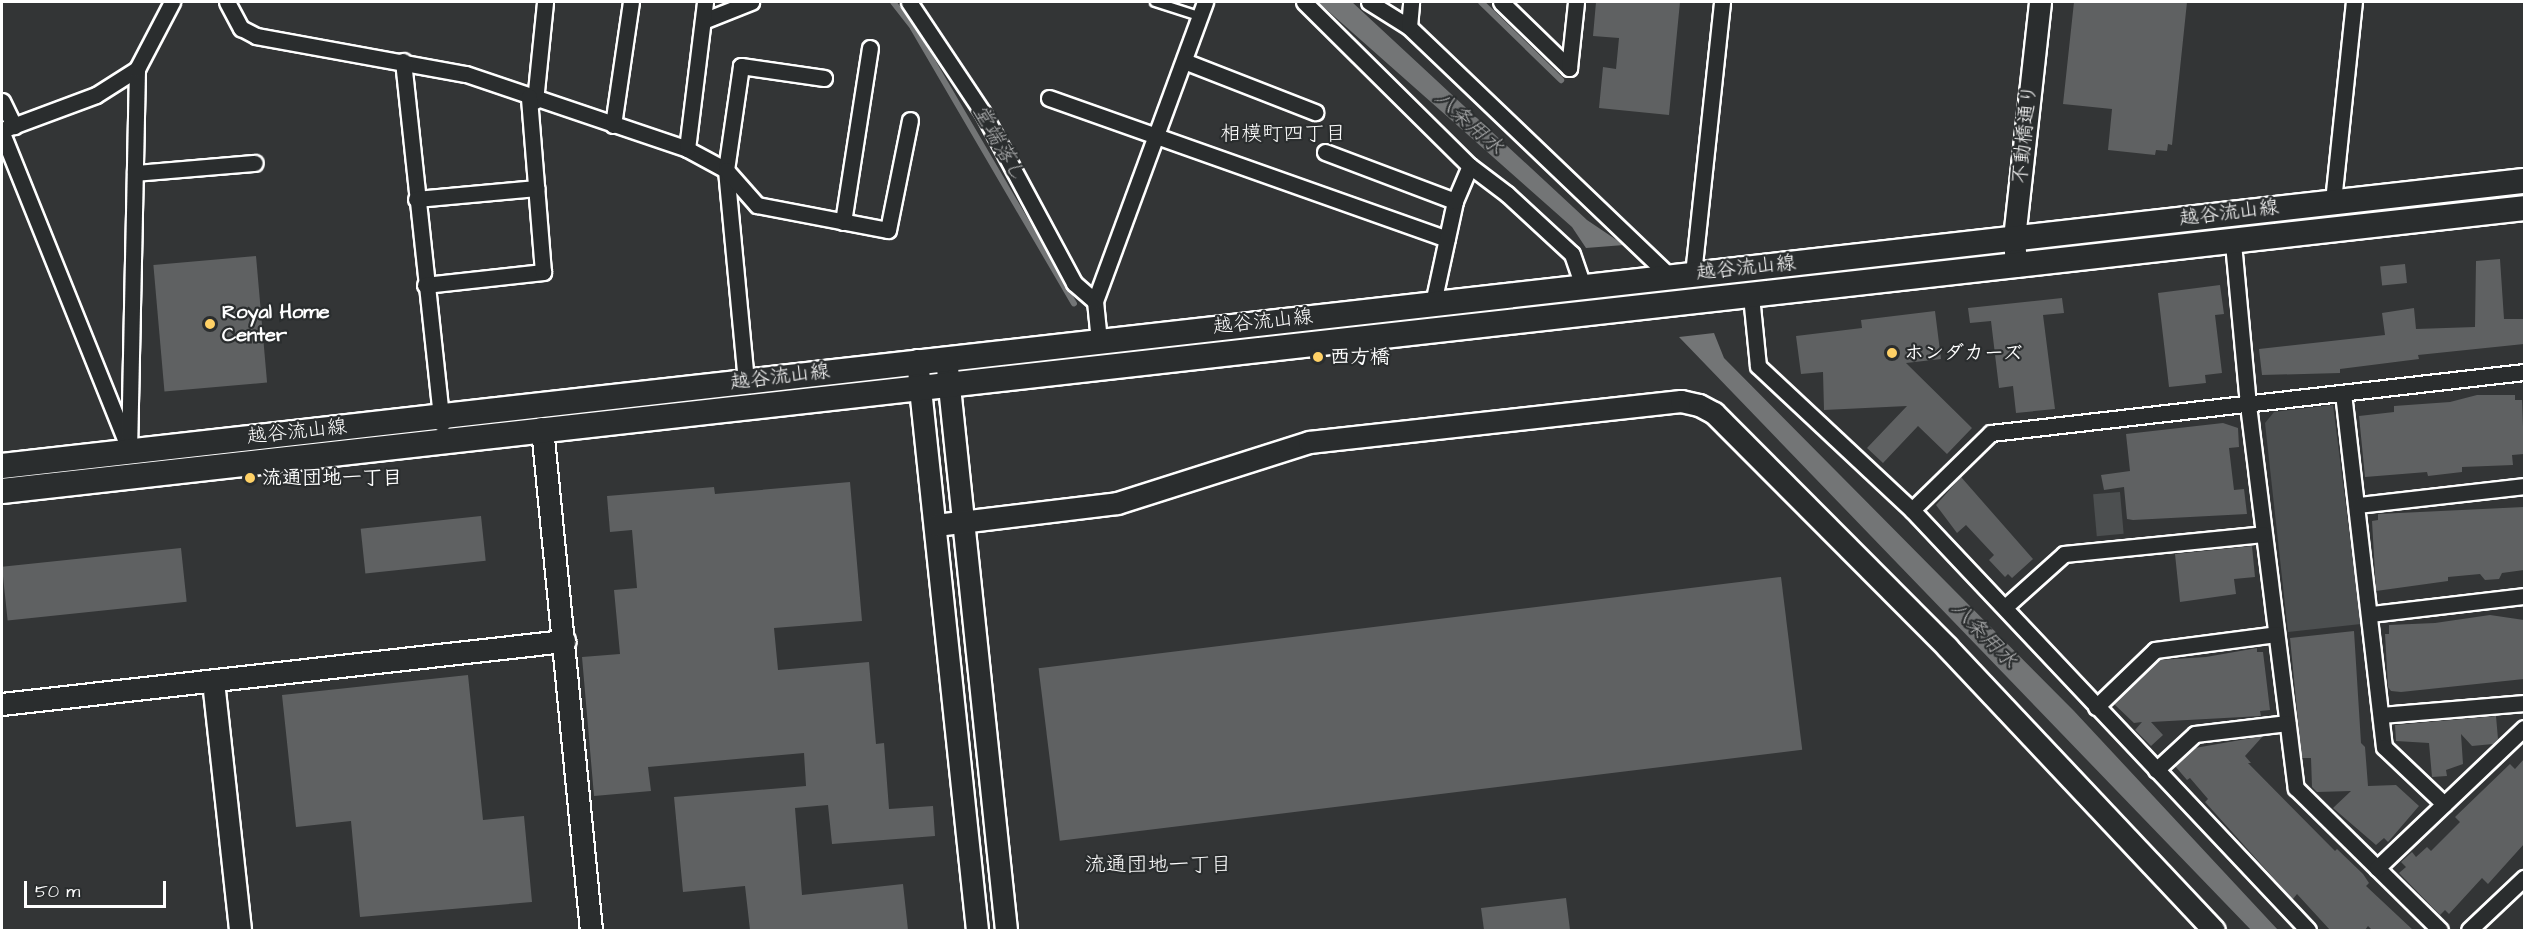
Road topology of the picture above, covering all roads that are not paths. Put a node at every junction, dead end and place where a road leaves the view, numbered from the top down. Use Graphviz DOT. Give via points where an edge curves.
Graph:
graph roads {
  1 [pos="172,2"];
  2 [pos="227,2"];
  3 [pos="545,2"];
  4 [pos="631,2"];
  5 [pos="705,2"];
  6 [pos="751,2"];
  7 [pos="909,2"];
  8 [pos="1155,2"];
  9 [pos="1205,2"];
  10 [pos="1304,2"];
  11 [pos="1369,2"];
  12 [pos="1412,2"];
  13 [pos="1501,2"];
  14 [pos="1576,2"];
  15 [pos="1722,2"];
  16 [pos="2036,2"];
  17 [pos="2354,2"];
  18 [pos="1199,16"];
  19 [pos="703,21"];
  20 [pos="1408,27"];
  21 [pos="870,48"];
  22 [pos="403,61"];
  23 [pos="1184,61"];
  24 [pos="137,69"];
  25 [pos="824,78"];
  26 [pos="1049,98"];
  27 [pos="532,99"];
  28 [pos="2,101"];
  29 [pos="1315,112"];
  30 [pos="910,120"];
  31 [pos="613,125"];
  32 [pos="6,130"];
  33 [pos="1158,134"];
  34 [pos="687,149"];
  35 [pos="1325,152"];
  36 [pos="255,163"];
  37 [pos="1470,166"];
  38 [pos="726,170"];
  39 [pos="135,173"];
  40 [pos="2524,181"];
  41 [pos="536,188"];
  42 [pos="416,199"];
  43 [pos="1455,201"];
  44 [pos="2333,201"];
  45 [pos="2524,208"];
  46 [pos="843,222"];
  47 [pos="2014,238"];
  48 [pos="1447,239"];
  49 [pos="2233,243"];
  50 [pos="2016,266"];
  51 [pos="1682,276"];
  52 [pos="425,285"];
  53 [pos="1584,288"];
  54 [pos="1751,296"];
  55 [pos="1095,301"];
  56 [pos="1433,303"];
  57 [pos="1099,341"];
  58 [pos="946,358"];
  59 [pos="917,360"];
  60 [pos="2524,372"];
  61 [pos="746,381"];
  62 [pos="948,386"];
  63 [pos="921,388"];
  64 [pos="2343,393"];
  65 [pos="2248,405"];
  66 [pos="441,416"];
  67 [pos="542,428"];
  68 [pos="443,441"];
  69 [pos="129,451"];
  70 [pos="2,466"];
  71 [pos="2524,486"];
  72 [pos="2,491"];
  73 [pos="2358,505"];
  74 [pos="1912,510"];
  75 [pos="964,522"];
  76 [pos="936,525"];
  77 [pos="2263,534"];
  78 [pos="2524,596"];
  79 [pos="2005,607"];
  80 [pos="2371,614"];
  81 [pos="2276,634"];
  82 [pos="564,641"];
  83 [pos="213,681"];
  84 [pos="2524,703"];
  85 [pos="2,704"];
  86 [pos="2096,707"];
  87 [pos="2381,715"];
  88 [pos="2287,723"];
  89 [pos="2524,728"];
  90 [pos="2156,770"];
  91 [pos="2444,804"];
  92 [pos="2377,868"];
  93 [pos="2524,878"];
  94 [pos="240,930"];
  95 [pos="591,930"];
  96 [pos="977,930"];
  97 [pos="1006,930"];
  98 [pos="2214,930"];
  99 [pos="2308,930"];
  100 [pos="2440,930"];
  101 [pos="2469,930"];
  1 -- 24 [label="street"];
  2 -- 22 [label="street" via="241,28 256,36"];
  3 -- 27 [label="street"];
  4 -- 31 [label="street"];
  5 -- 19 [label="street"];
  6 -- 19 [label="street"];
  7 -- 55 [label="street" via="933,33 994,132 1074,283"];
  8 -- 18 [label="lane"];
  9 -- 18 [label="street"];
  10 -- 37 [label="street"];
  11 -- 20 [label="street"];
  12 -- 20 [label="street"];
  13 -- 14 [label="street" via="1569,68"];
  15 -- 51 [label="street"];
  16 -- 47 [label="street, 不動橋通り"];
  17 -- 44 [label="street"];
  18 -- 23 [label="street"];
  19 -- 34 [label="street"];
  20 -- 51 [label="street"];
  21 -- 46 [label="street"];
  22 -- 27 [label="street" via="466,74"];
  22 -- 42 [label="street"];
  23 -- 29 [label="street"];
  23 -- 33 [label="street"];
  24 -- 32 [label="street" via="96,95"];
  24 -- 39 [label="street"];
  25 -- 38 [label="street" via="741,66"];
  26 -- 33 [label="street"];
  27 -- 31 [label="street"];
  27 -- 41 [label="street"];
  28 -- 32 [label="street"];
  30 -- 46 [label="street" via="888,231"];
  31 -- 34 [label="street"];
  32 -- 69 [label="street"];
  33 -- 48 [label="street"];
  33 -- 55 [label="street"];
  34 -- 38 [label="street"];
  35 -- 43 [label="street"];
  36 -- 39 [label="street"];
  37 -- 43 [label="street"];
  37 -- 53 [label="street" via="1572,254"];
  38 -- 46 [label="street" via="757,205"];
  38 -- 61 [label="street"];
  39 -- 69 [label="street"];
  40 -- 44 [label="main road, 越谷流山線"];
  41 -- 42 [label="street"];
  41 -- 52 [label="street" via="543,272"];
  42 -- 52 [label="street"];
  43 -- 48 [label="street"];
  44 -- 47 [label="main road, 越谷流山線"];
  45 -- 49 [label="main road, 越谷流山線"];
  47 -- 50 [label="street, 不動橋通り"];
  47 -- 51 [label="main road, 越谷流山線"];
  48 -- 56 [label="street"];
  49 -- 50 [label="main road, 越谷流山線"];
  49 -- 65 [label="street"];
  50 -- 54 [label="main road, 越谷流山線"];
  51 -- 53 [label="main road, 越谷流山線"];
  52 -- 66 [label="street"];
  53 -- 56 [label="main road, 越谷流山線"];
  54 -- 62 [label="main road, 越谷流山線"];
  54 -- 74 [label="street" via="1758,366"];
  55 -- 57 [label="street"];
  56 -- 57 [label="main road, 越谷流山線"];
  57 -- 58 [label="main road, 越谷流山線"];
  58 -- 59 [label="main road, 越谷流山線"];
  58 -- 62 [label="street"];
  59 -- 61 [label="main road, 越谷流山線"];
  59 -- 63 [label="street"];
  60 -- 64 [label="street"];
  61 -- 66 [label="main road, 越谷流山線"];
  62 -- 63 [label="main road, 越谷流山線"];
  62 -- 75 [label="street"];
  63 -- 67 [label="main road, 越谷流山線"];
  63 -- 76 [label="street"];
  64 -- 65 [label="street"];
  64 -- 73 [label="street"];
  65 -- 74 [label="street" via="1991,433"];
  65 -- 77 [label="street"];
  66 -- 68 [label="street"];
  66 -- 69 [label="main road, 越谷流山線"];
  67 -- 68 [label="main road, 越谷流山線"];
  67 -- 82 [label="street"];
  68 -- 72 [label="main road, 越谷流山線"];
  69 -- 70 [label="main road, 越谷流山線"];
  71 -- 73 [label="street"];
  73 -- 80 [label="street"];
  74 -- 79 [label="street"];
  75 -- 76 [label="street"];
  75 -- 97 [label="street"];
  75 -- 98 [label="street" via="1118,503 1309,442 1681,401 1699,405 1714,413 1947,647"];
  76 -- 96 [label="street"];
  77 -- 79 [label="street" via="2064,554"];
  77 -- 81 [label="street"];
  78 -- 80 [label="street"];
  79 -- 86 [label="street"];
  80 -- 87 [label="street"];
  81 -- 86 [label="street" via="2155,650"];
  81 -- 88 [label="street"];
  82 -- 83 [label="street"];
  82 -- 95 [label="street"];
  83 -- 85 [label="street"];
  83 -- 94 [label="street"];
  84 -- 87 [label="street"];
  86 -- 90 [label="street"];
  87 -- 91 [label="street" via="2384,747"];
  88 -- 90 [label="street" via="2195,734"];
  88 -- 92 [label="street" via="2296,788"];
  89 -- 91 [label="street"];
  90 -- 99 [label="street"];
  91 -- 92 [label="street"];
  92 -- 100 [label="street"];
  93 -- 101 [label="street"];
}
